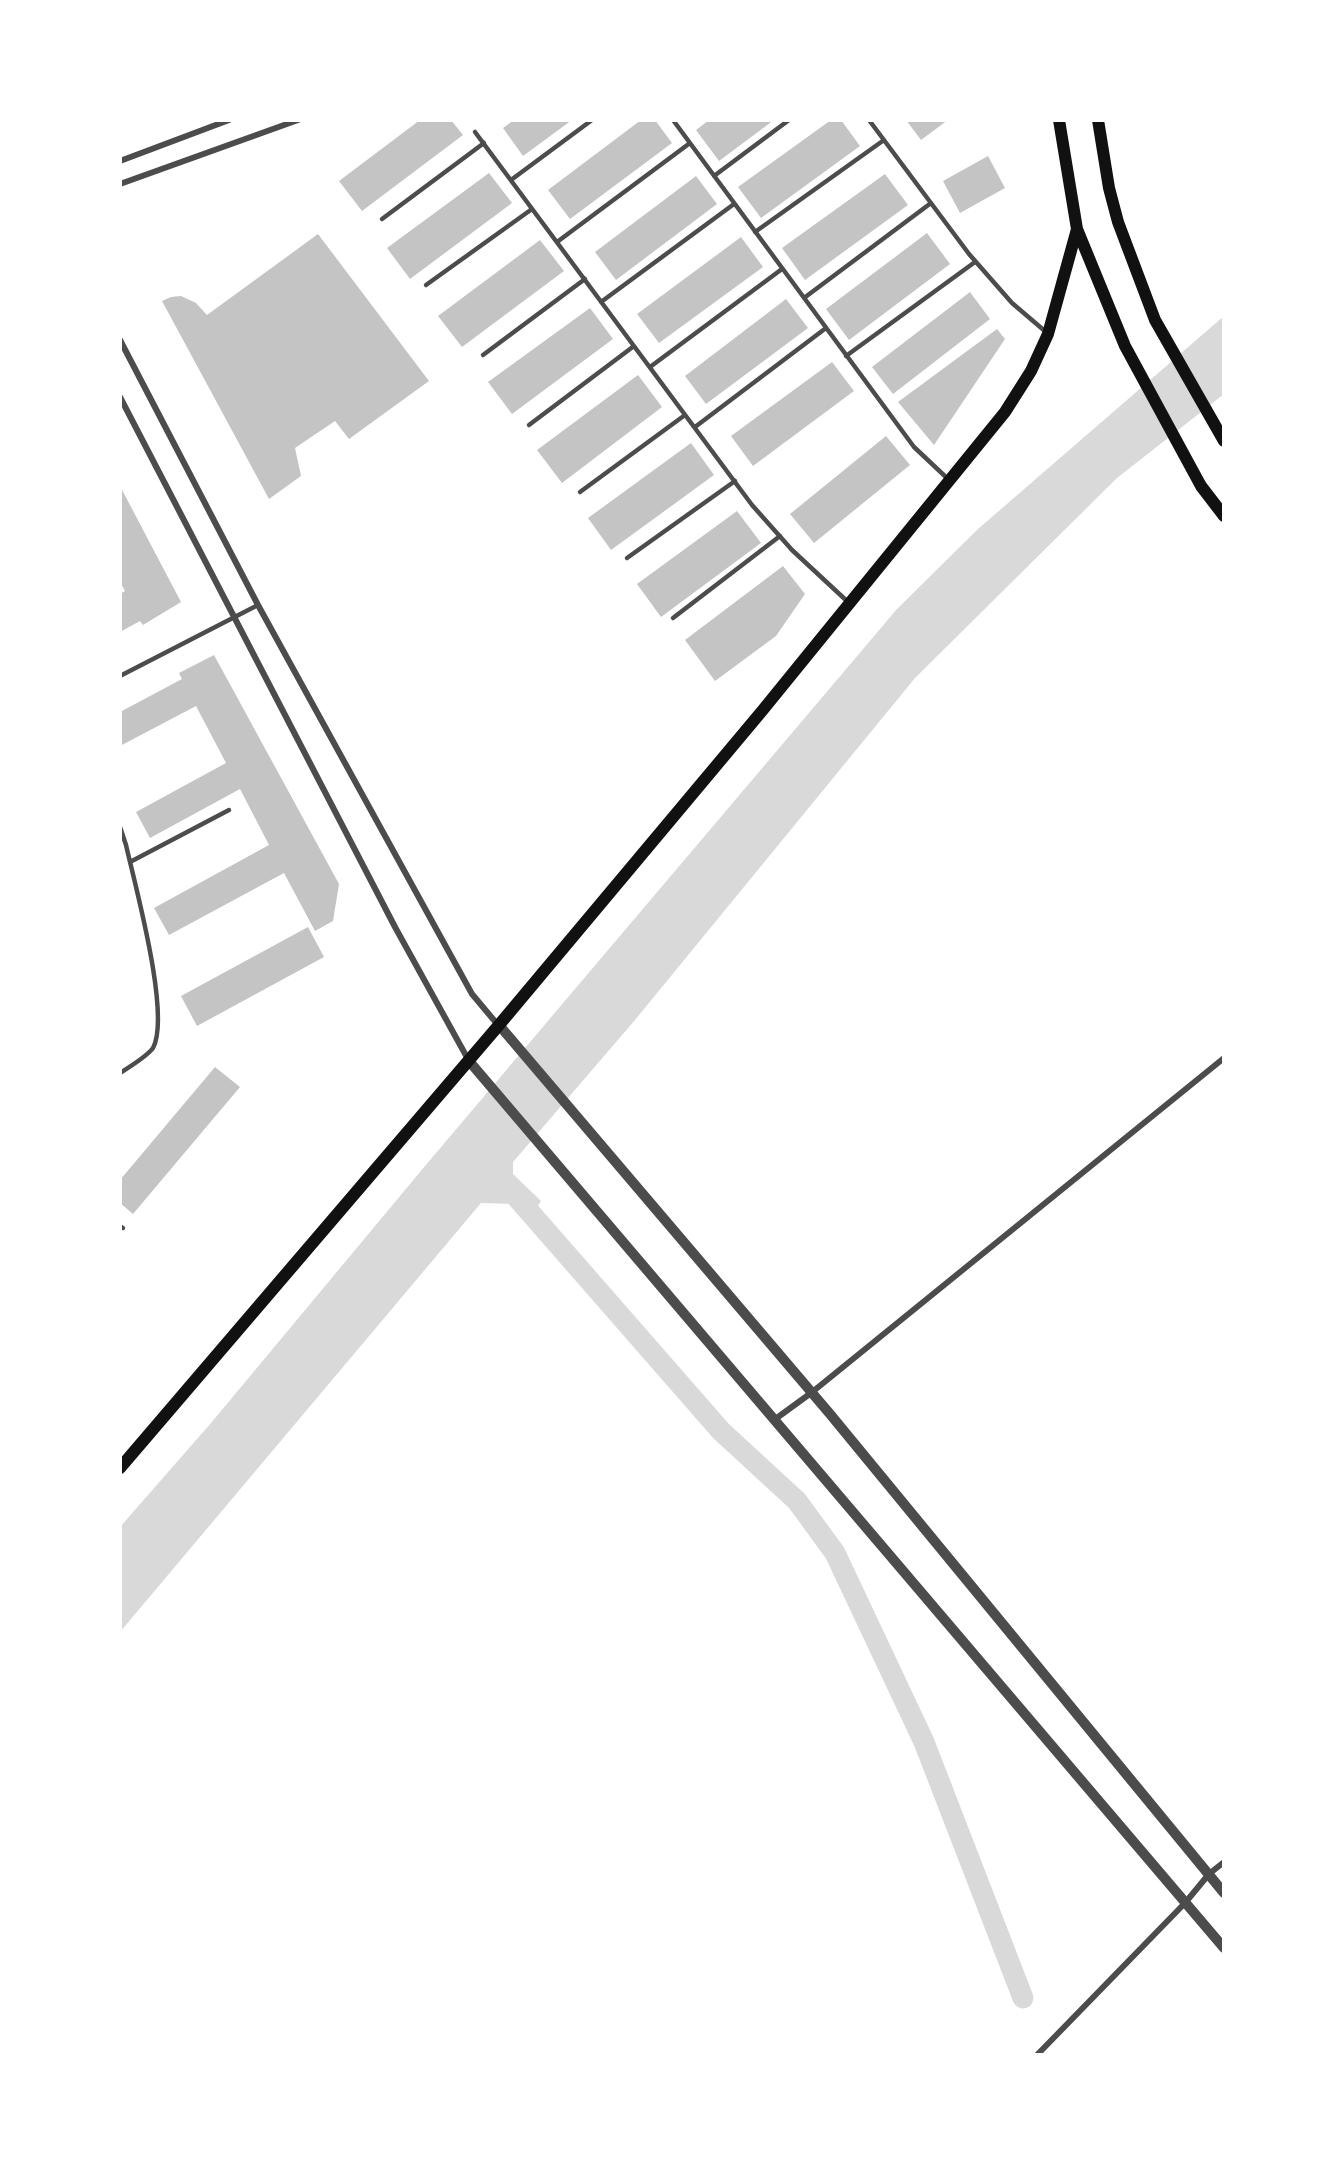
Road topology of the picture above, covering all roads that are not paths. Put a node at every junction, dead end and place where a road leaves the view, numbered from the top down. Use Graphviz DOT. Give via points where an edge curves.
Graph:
graph roads {
  1 [pos="229,120"];
  2 [pos="298,120"];
  3 [pos="592,120"];
  4 [pos="672,120"];
  5 [pos="789,120"];
  6 [pos="869,120"];
  7 [pos="1059,120"];
  8 [pos="1098,120"];
  9 [pos="475,132"];
  10 [pos="884,140"];
  11 [pos="484,143"];
  12 [pos="690,143"];
  13 [pos="120,160"];
  14 [pos="714,176"];
  15 [pos="511,180"];
  16 [pos="120,184"];
  17 [pos="931,203"];
  18 [pos="734,204"];
  19 [pos="532,209"];
  20 [pos="382,219"];
  21 [pos="1077,229"];
  22 [pos="755,232"];
  23 [pos="557,242"];
  24 [pos="975,262"];
  25 [pos="782,269"];
  26 [pos="585,279"];
  27 [pos="426,285"];
  28 [pos="804,298"];
  29 [pos="602,302"];
  30 [pos="826,328"];
  31 [pos="1048,334"];
  32 [pos="120,340"];
  33 [pos="634,346"];
  34 [pos="483,355"];
  35 [pos="846,356"];
  36 [pos="650,368"];
  37 [pos="120,398"];
  38 [pos="685,415"];
  39 [pos="529,425"];
  40 [pos="695,427"];
  41 [pos="1224,441"];
  42 [pos="950,480"];
  43 [pos="735,481"];
  44 [pos="580,492"];
  45 [pos="1224,516"];
  46 [pos="780,536"];
  47 [pos="627,558"];
  48 [pos="850,603"];
  49 [pos="258,605"];
  50 [pos="234,616"];
  51 [pos="673,618"];
  52 [pos="120,676"];
  53 [pos="229,810"];
  54 [pos="120,827"];
  55 [pos="122,837"];
  56 [pos="130,862"];
  57 [pos="499,1025"];
  58 [pos="1224,1058"];
  59 [pos="469,1060"];
  60 [pos="120,1073"];
  61 [pos="811,1392"];
  62 [pos="774,1420"];
  63 [pos="120,1468"];
  64 [pos="1224,1863"];
  65 [pos="1209,1874"];
  66 [pos="1224,1893"];
  67 [pos="1185,1902"];
  68 [pos="1224,1948"];
  69 [pos="1037,2055"];
  1 -- 13 [label="street"];
  2 -- 16 [label="street"];
  3 -- 15 [label="lane"];
  4 -- 12 [label="lane"];
  5 -- 14 [label="lane"];
  6 -- 10 [label="lane"];
  7 -- 21 [label="main road"];
  8 -- 41 [label="main road" via="1109,188 1155,320"];
  9 -- 11 [label="lane"];
  10 -- 17 [label="lane"];
  10 -- 22 [label="lane"];
  11 -- 15 [label="lane"];
  11 -- 20 [label="lane"];
  12 -- 14 [label="lane"];
  12 -- 23 [label="lane"];
  14 -- 18 [label="lane"];
  15 -- 19 [label="lane"];
  17 -- 24 [label="lane"];
  17 -- 28 [label="lane"];
  18 -- 22 [label="lane"];
  18 -- 29 [label="lane"];
  19 -- 23 [label="lane"];
  19 -- 27 [label="lane"];
  21 -- 31 [label="main road"];
  21 -- 45 [label="main road" via="1131,358 1201,486"];
  22 -- 25 [label="lane"];
  23 -- 26 [label="lane"];
  24 -- 31 [label="lane" via="1012,303"];
  24 -- 35 [label="lane"];
  25 -- 28 [label="lane"];
  25 -- 36 [label="lane"];
  26 -- 29 [label="lane"];
  26 -- 34 [label="lane"];
  28 -- 30 [label="lane"];
  29 -- 33 [label="lane"];
  30 -- 35 [label="lane"];
  30 -- 40 [label="lane"];
  31 -- 42 [label="main road" via="1005,412"];
  32 -- 49 [label="street"];
  33 -- 36 [label="lane"];
  33 -- 39 [label="lane"];
  35 -- 42 [label="lane" via="914,447"];
  36 -- 38 [label="lane"];
  37 -- 50 [label="street"];
  38 -- 40 [label="lane"];
  38 -- 44 [label="lane"];
  40 -- 43 [label="lane"];
  42 -- 48 [label="main road"];
  43 -- 46 [label="lane"];
  43 -- 47 [label="lane"];
  46 -- 48 [label="lane"];
  46 -- 51 [label="lane"];
  48 -- 57 [label="main road"];
  49 -- 50 [label="lane"];
  49 -- 57 [label="street" via="472,994"];
  50 -- 52 [label="lane"];
  50 -- 59 [label="street" via="395,927"];
  53 -- 56 [label="lane"];
  54 -- 55 [label="lane"];
  55 -- 56 [label="lane"];
  56 -- 60 [label="lane" via="157,990 159,1019 152,1048"];
  57 -- 59 [label="main road"];
  57 -- 61 [label="street"];
  58 -- 61 [label="street"];
  59 -- 62 [label="street"];
  59 -- 63 [label="main road"];
  61 -- 62 [label="street"];
  61 -- 65 [label="street"];
  62 -- 67 [label="street"];
  64 -- 65 [label="street"];
  65 -- 66 [label="street"];
  65 -- 67 [label="street"];
  67 -- 68 [label="street"];
  67 -- 69 [label="street"];
}
